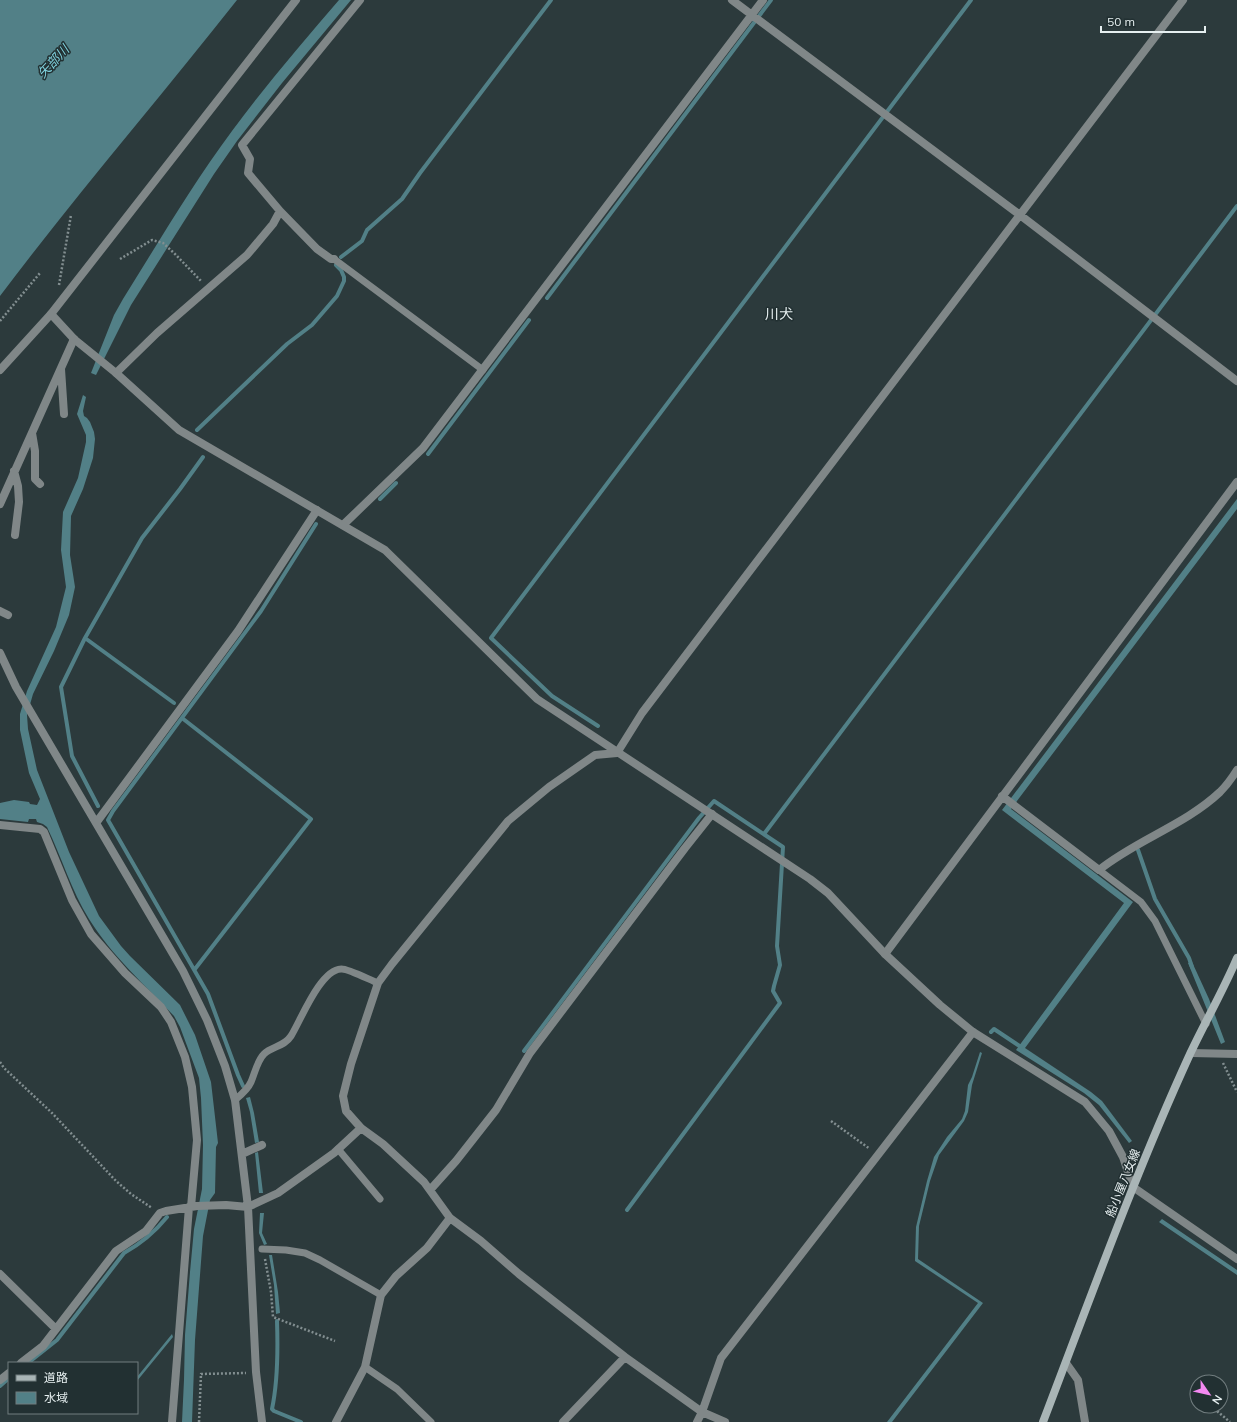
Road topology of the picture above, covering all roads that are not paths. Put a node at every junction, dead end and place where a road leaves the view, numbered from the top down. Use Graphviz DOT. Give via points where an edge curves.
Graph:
graph roads {
  1 [pos="296,0"];
  2 [pos="360,0"];
  3 [pos="732,0"];
  4 [pos="762,0"];
  5 [pos="1183,0"];
  6 [pos="752,15"];
  7 [pos="280,211"];
  8 [pos="1020,215"];
  9 [pos="334,259"];
  10 [pos="53,311"];
  11 [pos="74,339"];
  12 [pos="61,366"];
  13 [pos="0,370"];
  14 [pos="483,370"];
  15 [pos="116,373"];
  16 [pos="1237,381"];
  17 [pos="64,414"];
  18 [pos="32,432"];
  19 [pos="14,471"];
  20 [pos="1237,482"];
  21 [pos="40,484"];
  22 [pos="0,504"];
  23 [pos="317,510"];
  24 [pos="343,525"];
  25 [pos="15,535"];
  26 [pos="0,611"];
  27 [pos="8,616"];
  28 [pos="0,653"];
  29 [pos="617,753"];
  30 [pos="1237,770"];
  31 [pos="1004,798"];
  32 [pos="712,814"];
  33 [pos="96,823"];
  34 [pos="0,825"];
  35 [pos="1099,870"];
  36 [pos="885,954"];
  37 [pos="1237,958"];
  38 [pos="378,983"];
  39 [pos="1206,1024"];
  40 [pos="973,1032"];
  41 [pos="1191,1053"];
  42 [pos="1237,1054"];
  43 [pos="235,1100"];
  44 [pos="362,1128"];
  45 [pos="262,1145"];
  46 [pos="338,1149"];
  47 [pos="242,1154"];
  48 [pos="1133,1187"];
  49 [pos="430,1190"];
  50 [pos="380,1199"];
  51 [pos="192,1207"];
  52 [pos="248,1207"];
  53 [pos="450,1218"];
  54 [pos="262,1249"];
  55 [pos="1237,1259"];
  56 [pos="0,1274"];
  57 [pos="382,1295"];
  58 [pos="56,1329"];
  59 [pos="625,1357"];
  60 [pos="22,1362"];
  61 [pos="1066,1363"];
  62 [pos="365,1368"];
  63 [pos="8,1374"];
  64 [pos="0,1380"];
  65 [pos="702,1412"];
  66 [pos="172,1422"];
  67 [pos="262,1422"];
  68 [pos="336,1422"];
  69 [pos="431,1422"];
  70 [pos="563,1422"];
  71 [pos="697,1422"];
  72 [pos="725,1422"];
  73 [pos="1043,1422"];
  74 [pos="1085,1422"];
  1 -- 10 [label="street"];
  2 -- 7 [label="street" via="242,145 250,159 248,173"];
  3 -- 6 [label="street"];
  4 -- 6 [label="street"];
  5 -- 8 [label="street"];
  6 -- 8 [label="street"];
  6 -- 14 [label="street"];
  7 -- 9 [label="street" via="317,249"];
  7 -- 15 [label="street" via="273,224 247,255 157,333"];
  8 -- 16 [label="street"];
  8 -- 29 [label="street" via="642,713"];
  9 -- 14 [label="lane"];
  10 -- 11 [label="street"];
  10 -- 13 [label="street"];
  11 -- 12 [label="street"];
  11 -- 15 [label="street"];
  12 -- 17 [label="street"];
  12 -- 18 [label="street"];
  14 -- 24 [label="street" via="423,448"];
  15 -- 23 [label="street" via="179,430"];
  18 -- 19 [label="street"];
  18 -- 21 [label="street" via="35,479"];
  19 -- 22 [label="street"];
  19 -- 25 [label="street" via="19,502"];
  20 -- 31 [label="street"];
  23 -- 24 [label="street"];
  23 -- 33 [label="street" via="238,631"];
  24 -- 29 [label="street" via="385,550 537,699"];
  26 -- 27 [label="street"];
  28 -- 33 [label="street" via="22,697"];
  29 -- 32 [label="street"];
  29 -- 38 [label="street" via="595,755 549,787 508,821"];
  30 -- 35 [label="street" via="1220,792 1193,813 1114,857"];
  31 -- 35 [label="street"];
  31 -- 36 [label="street"];
  32 -- 36 [label="street" via="828,893"];
  32 -- 49 [label="street" via="530,1053 496,1110 456,1162"];
  33 -- 43 [label="street" via="184,970 207,1020"];
  34 -- 51 [label="street" via="40,829 44,832 72,900 90,934 172,1022 192,1087 197,1140"];
  35 -- 39 [label="lane" via="1141,902 1155,921"];
  36 -- 40 [label="street"];
  37 -- 39 [label="main road, 船小屋八女線"];
  38 -- 43 [label="lane" via="342,968 333,971 303,1011 291,1036 285,1043 264,1054 250,1084"];
  38 -- 44 [label="street" via="343,1096 346,1111"];
  39 -- 41 [label="main road, 船小屋八女線"];
  40 -- 48 [label="street" via="1085,1102 1109,1131 1123,1157"];
  40 -- 65 [label="street" via="721,1358"];
  41 -- 42 [label="street"];
  41 -- 48 [label="main road, 船小屋八女線"];
  43 -- 47 [label="street"];
  44 -- 46 [label="street"];
  44 -- 49 [label="street" via="383,1144"];
  45 -- 47 [label="street"];
  46 -- 50 [label="lane"];
  46 -- 52 [label="street" via="278,1193"];
  47 -- 52 [label="street"];
  48 -- 55 [label="street"];
  48 -- 61 [label="main road, 船小屋八女線"];
  49 -- 53 [label="street"];
  51 -- 52 [label="street"];
  51 -- 58 [label="street" via="160,1213 146,1231 116,1251"];
  51 -- 66 [label="street"];
  52 -- 67 [label="street" via="256,1372"];
  53 -- 57 [label="street" via="427,1248 396,1276"];
  53 -- 59 [label="street"];
  54 -- 57 [label="lane" via="305,1253"];
  56 -- 58 [label="street"];
  57 -- 62 [label="street"];
  58 -- 60 [label="street" via="43,1346"];
  59 -- 65 [label="street"];
  59 -- 70 [label="street"];
  61 -- 73 [label="main road, 船小屋八女線"];
  61 -- 74 [label="street" via="1078,1380"];
  62 -- 68 [label="street"];
  62 -- 69 [label="lane" via="397,1389"];
  63 -- 64 [label="street"];
  65 -- 71 [label="street"];
  65 -- 72 [label="street"];
}
